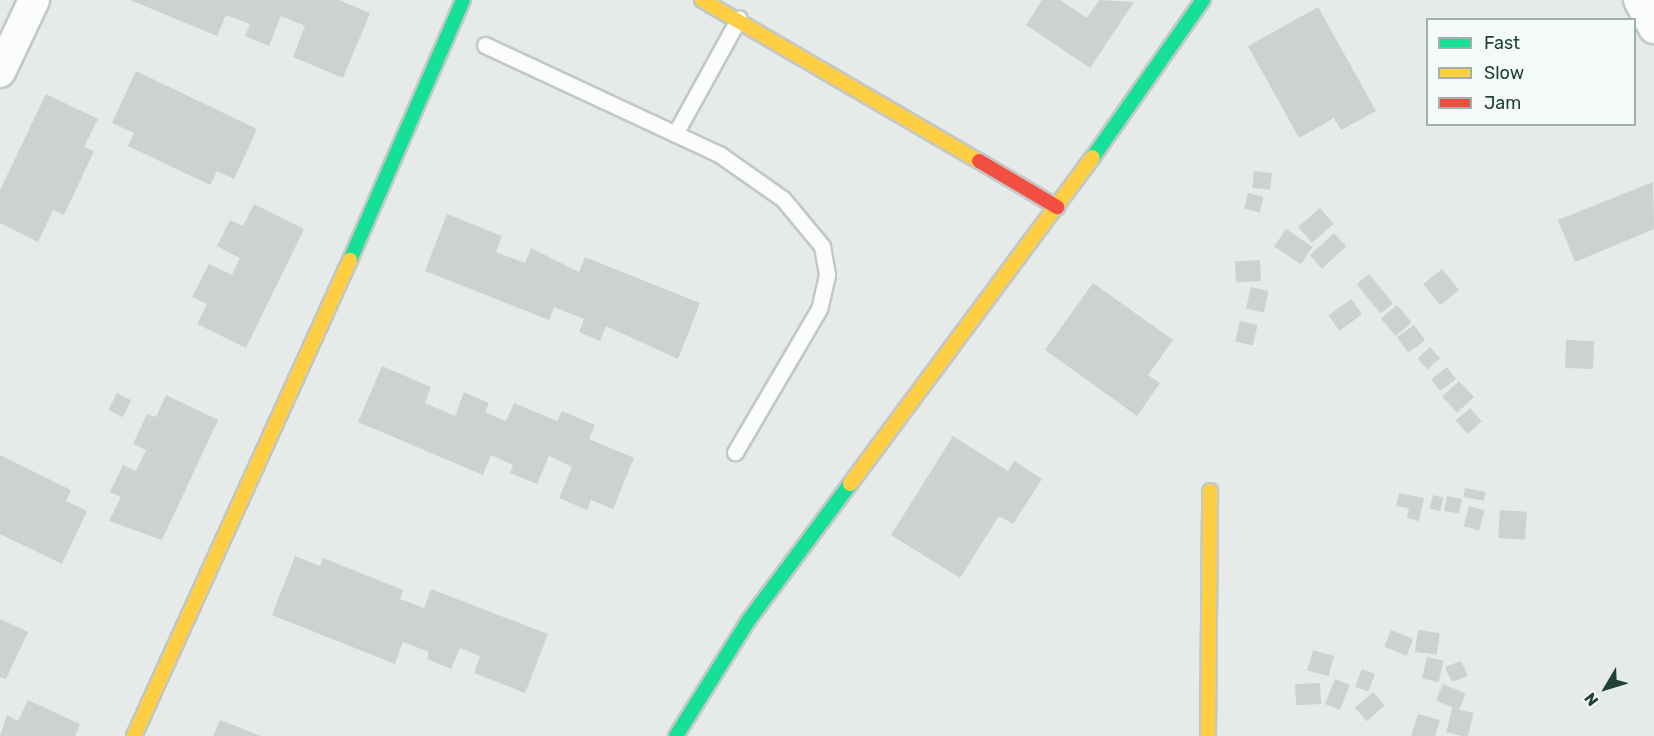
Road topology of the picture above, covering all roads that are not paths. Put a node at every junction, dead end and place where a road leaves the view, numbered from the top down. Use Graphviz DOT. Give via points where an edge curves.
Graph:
graph roads {
  1 [pos="34,0"];
  2 [pos="463,0"];
  3 [pos="702,0"];
  4 [pos="1203,0"];
  5 [pos="1639,0"];
  6 [pos="739,18"];
  7 [pos="1654,28"];
  8 [pos="485,45"];
  9 [pos="4,54"];
  10 [pos="675,134"];
  11 [pos="1056,207"];
  12 [pos="735,452"];
  13 [pos="1210,491"];
  14 [pos="134,736"];
  15 [pos="676,736"];
  16 [pos="1208,736"];
  1 -- 9 [label="street"];
  2 -- 14 [label="street" via="388,178"];
  3 -- 6 [label="street"];
  4 -- 11 [label="street"];
  5 -- 7 [label="street"];
  6 -- 10 [label="lane"];
  6 -- 11 [label="street"];
  8 -- 10 [label="lane"];
  10 -- 12 [label="lane" via="754,175 806,221 822,246 826,275 819,309"];
  11 -- 15 [label="street" via="748,621"];
  13 -- 16 [label="street"];
}
